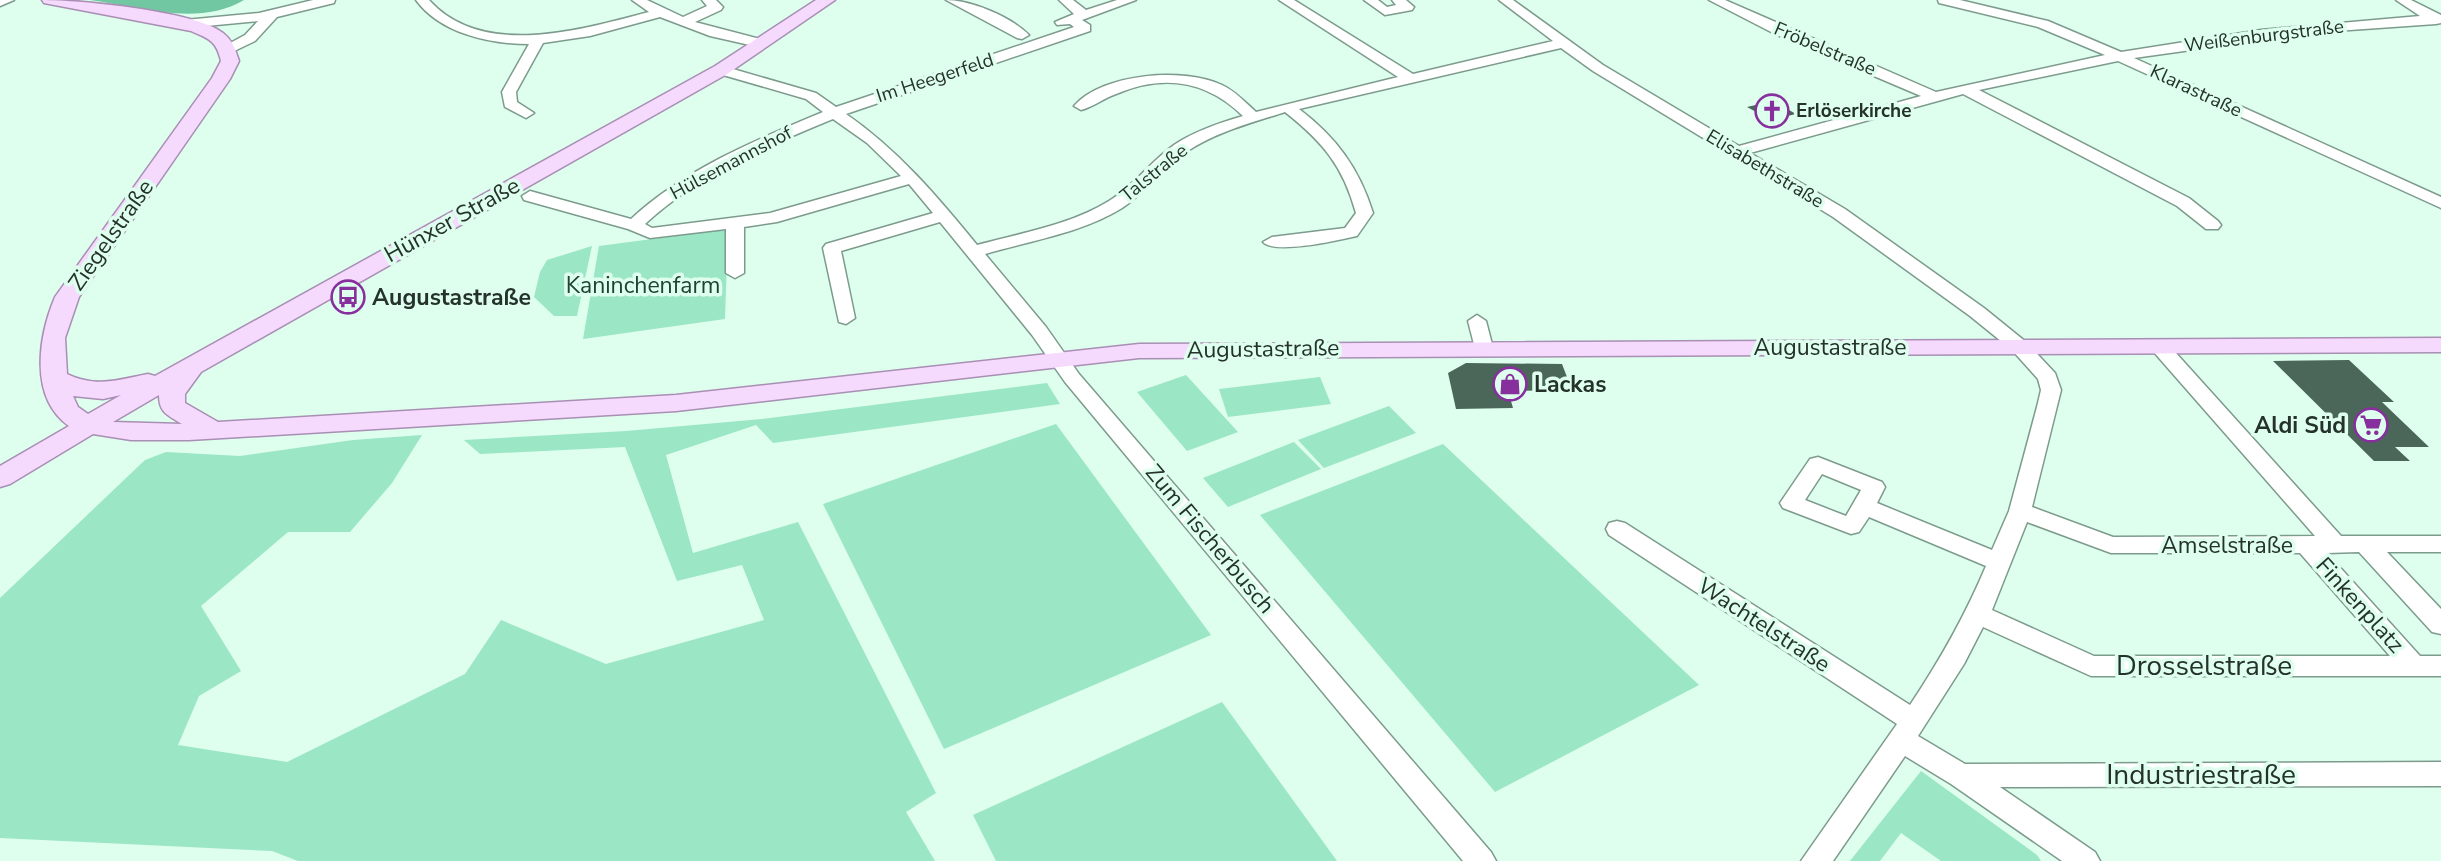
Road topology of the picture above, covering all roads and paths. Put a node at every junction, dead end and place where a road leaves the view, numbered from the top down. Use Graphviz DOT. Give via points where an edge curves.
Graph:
graph roads {
  1 [pos="8,0"];
  2 [pos="50,0"];
  3 [pos="330,0"];
  4 [pos="422,0"];
  5 [pos="638,0"];
  6 [pos="708,0"];
  7 [pos="827,0"];
  8 [pos="952,0"];
  9 [pos="1065,0"];
  10 [pos="1130,0"];
  11 [pos="1285,0"];
  12 [pos="1374,0"];
  13 [pos="1398,0"];
  14 [pos="1505,0"];
  15 [pos="1715,0"];
  16 [pos="1944,0"];
  17 [pos="2402,0"];
  18 [pos="0,2"];
  19 [pos="273,13"];
  20 [pos="660,13"];
  21 [pos="1077,17"];
  22 [pos="2439,21"];
  23 [pos="684,22"];
  24 [pos="185,24"];
  25 [pos="1022,35"];
  26 [pos="537,41"];
  27 [pos="1564,43"];
  28 [pos="763,44"];
  29 [pos="1035,45"];
  30 [pos="226,51"];
  31 [pos="2122,57"];
  32 [pos="721,70"];
  33 [pos="1410,78"];
  34 [pos="1965,89"];
  35 [pos="1936,97"];
  36 [pos="1081,106"];
  37 [pos="1287,107"];
  38 [pos="835,111"];
  39 [pos="526,113"];
  40 [pos="1254,118"];
  41 [pos="1735,152"];
  42 [pos="912,178"];
  43 [pos="530,196"];
  44 [pos="2441,203"];
  45 [pos="942,216"];
  46 [pos="735,223"];
  47 [pos="634,225"];
  48 [pos="2212,225"];
  49 [pos="1272,242"];
  50 [pos="972,252"];
  51 [pos="735,273"];
  52 [pos="846,318"];
  53 [pos="1477,321"];
  54 [pos="2441,345"];
  55 [pos="2019,346"];
  56 [pos="2159,346"];
  57 [pos="1483,348"];
  58 [pos="1057,359"];
  59 [pos="192,366"];
  60 [pos="55,378"];
  61 [pos="90,424"];
  62 [pos="214,431"];
  63 [pos="0,478"];
  64 [pos="1864,506"];
  65 [pos="2020,511"];
  66 [pos="1617,529"];
  67 [pos="2306,544"];
  68 [pos="2335,544"];
  69 [pos="2365,544"];
  70 [pos="2441,544"];
  71 [pos="1998,562"];
  72 [pos="1978,614"];
  73 [pos="2441,625"];
  74 [pos="2414,666"];
  75 [pos="2441,666"];
  76 [pos="1907,730"];
  77 [pos="2441,775"];
  78 [pos="1961,776"];
  79 [pos="1481,861"];
  80 [pos="1816,861"];
  81 [pos="2085,861"];
  1 -- 18 [label="street"];
  2 -- 24 [label="main road"];
  3 -- 19 [label="street"];
  4 -- 26 [label="street" via="431,12 454,26 483,35"];
  5 -- 20 [label="street"];
  6 -- 23 [label="street" via="716,7"];
  7 -- 28 [label="main road, Hünxer Straße"];
  8 -- 25 [label="street, Im Heegerfeld"];
  9 -- 21 [label="street"];
  10 -- 21 [label="street"];
  11 -- 33 [label="street"];
  12 -- 13 [label="street" via="1385,11 1408,6"];
  14 -- 27 [label="street, Elisabethstraße"];
  15 -- 35 [label="street, Fröbelstraße"];
  16 -- 31 [label="street, Klarastraße" via="2043,24"];
  17 -- 22 [label="street"];
  19 -- 24 [label="street"];
  19 -- 30 [label="street" via="250,38"];
  20 -- 23 [label="street"];
  20 -- 26 [label="street"];
  21 -- 25 [label="street"];
  21 -- 29 [label="street, Im Heegerfeld" via="1085,28"];
  22 -- 31 [label="street, Weißenburgstraße" via="2280,32"];
  23 -- 28 [label="street"];
  24 -- 30 [label="main road" via="215,36"];
  25 -- 29 [label="street, Im Heegerfeld"];
  26 -- 39 [label="street" via="509,92 510,104"];
  27 -- 33 [label="street, Talstraße"];
  27 -- 41 [label="street, Elisabethstraße"];
  28 -- 32 [label="main road, Hünxer Straße"];
  29 -- 38 [label="street, Im Heegerfeld"];
  30 -- 60 [label="main road, Ziegelstraße" via="230,61 221,79 67,297 55,329"];
  31 -- 34 [label="street, Weißenburgstraße"];
  31 -- 44 [label="street, Klarastraße"];
  32 -- 38 [label="street, Zum Fischerbusch" via="811,96"];
  32 -- 59 [label="main road, Hünxer Straße"];
  33 -- 37 [label="street, Talstraße"];
  34 -- 35 [label="street, Weißenburgstraße"];
  34 -- 48 [label="street" via="2183,202"];
  35 -- 41 [label="street, Weißenburgstraße"];
  36 -- 40 [label="street" via="1119,85 1179,80 1210,86 1233,98"];
  37 -- 40 [label="street, Talstraße"];
  37 -- 49 [label="street" via="1325,136 1341,156 1365,213 1351,232"];
  38 -- 42 [label="street, Zum Fischerbusch"];
  38 -- 47 [label="street, Hülsemannshof" via="706,173 655,204"];
  40 -- 50 [label="street, Talstraße" via="1221,127 1179,149 1115,205 1074,223"];
  41 -- 55 [label="street, Elisabethstraße" via="1872,236"];
  42 -- 45 [label="street, Zum Fischerbusch"];
  42 -- 46 [label="street, Hülsemannshof" via="771,218"];
  43 -- 47 [label="street, Hülsemannshof"];
  45 -- 50 [label="street, Zum Fischerbusch"];
  45 -- 52 [label="street" via="832,248"];
  46 -- 47 [label="street, Hülsemannshof" via="650,233"];
  46 -- 51 [label="street"];
  50 -- 58 [label="street, Zum Fischerbusch"];
  53 -- 57 [label="street"];
  54 -- 56 [label="main road, Augustastraße"];
  55 -- 56 [label="main road, Augustastraße"];
  55 -- 57 [label="main road, Augustastraße"];
  55 -- 65 [label="street" via="2048,377 2051,390"];
  56 -- 68 [label="street"];
  57 -- 58 [label="main road, Augustastraße" via="1139,351"];
  58 -- 62 [label="main road, Augustastraße" via="676,403"];
  58 -- 79 [label="street, Zum Fischerbusch"];
  59 -- 60 [label="main road" via="157,380 103,390 81,390"];
  59 -- 61 [label="main road, Hünxer Straße"];
  59 -- 62 [label="main road" via="172,394 172,407"];
  60 -- 61 [label="main road, Ziegelstraße" via="64,410"];
  61 -- 62 [label="main road, Augustastraße" via="153,432"];
  61 -- 63 [label="main road, Hünxer Straße"];
  64 -- 71 [label="street"];
  65 -- 67 [label="street, Amselstraße" via="2111,545"];
  65 -- 71 [label="street"];
  66 -- 76 [label="street, Wachtelstraße"];
  67 -- 68 [label="street, Amselstraße"];
  67 -- 74 [label="street, Finkenplatz"];
  68 -- 69 [label="street, Amselstraße"];
  69 -- 70 [label="street, Amselstraße"];
  69 -- 73 [label="street, Finkenplatz"];
  71 -- 72 [label="street"];
  72 -- 74 [label="street, Drosselstraße" via="2091,666"];
  72 -- 76 [label="street"];
  74 -- 75 [label="street, Drosselstraße"];
  76 -- 78 [label="street"];
  76 -- 80 [label="street"];
  77 -- 78 [label="street, Industriestraße"];
  78 -- 81 [label="street"];
}
